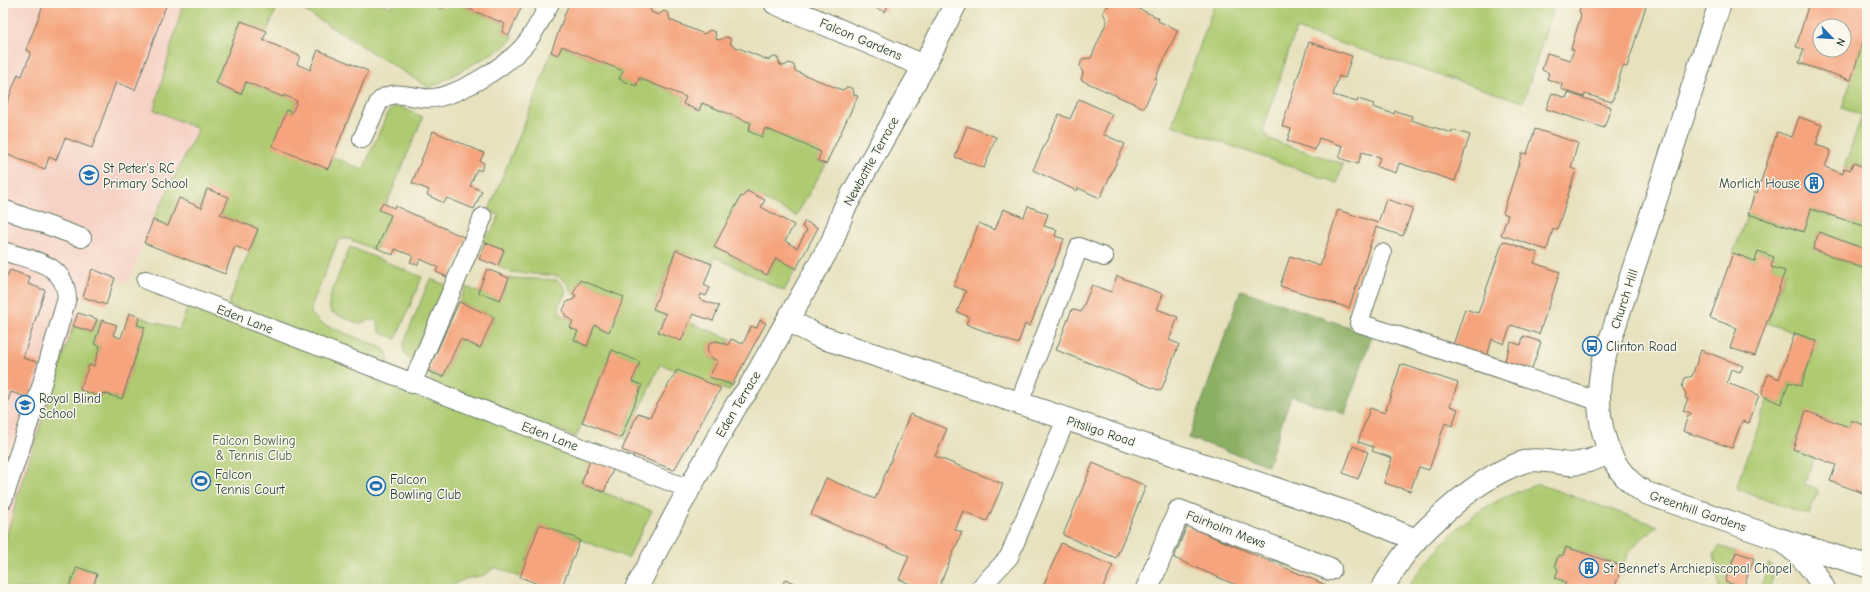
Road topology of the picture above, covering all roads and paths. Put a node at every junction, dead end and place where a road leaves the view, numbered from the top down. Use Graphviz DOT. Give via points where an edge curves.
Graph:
graph roads {
  1 [pos="550,3"];
  2 [pos="775,3"];
  3 [pos="956,3"];
  4 [pos="1720,3"];
  5 [pos="924,66"];
  6 [pos="362,139"];
  7 [pos="3,209"];
  8 [pos="483,217"];
  9 [pos="82,238"];
  10 [pos="3,251"];
  11 [pos="1382,253"];
  12 [pos="1104,257"];
  13 [pos="146,280"];
  14 [pos="788,320"];
  15 [pos="412,384"];
  16 [pos="1598,401"];
  17 [pos="1019,403"];
  18 [pos="1066,419"];
  19 [pos="1610,453"];
  20 [pos="689,489"];
  21 [pos="3,500"];
  22 [pos="1779,539"];
  23 [pos="1416,540"];
  24 [pos="1867,566"];
  25 [pos="1330,569"];
  26 [pos="636,589"];
  27 [pos="979,589"];
  28 [pos="1147,589"];
  29 [pos="1382,589"];
  30 [pos="1824,589"];
  1 -- 6 [label="lane" via="526,44 508,61 448,94 427,98 392,94 384,97 379,102"];
  2 -- 5 [label="street, Falcon Gardens"];
  3 -- 5 [label="street, Newbattle Terrace"];
  4 -- 16 [label="street, Church Hill" via="1604,362"];
  5 -- 14 [label="street, Newbattle Terrace" via="844,209 832,242"];
  7 -- 9 [label="lane"];
  8 -- 15 [label="lane"];
  10 -- 21 [label="lane" via="57,271 66,287 66,298 41,388"];
  11 -- 16 [label="lane" via="1359,323"];
  12 -- 17 [label="lane" via="1080,248"];
  13 -- 15 [label="lane, Eden Lane"];
  14 -- 17 [label="street, Pitsligo Road" via="818,336"];
  14 -- 20 [label="street, Eden Terrace"];
  15 -- 20 [label="lane, Eden Lane"];
  16 -- 19 [label="street, Church Hill"];
  17 -- 18 [label="street, Pitsligo Road"];
  18 -- 23 [label="street, Pitsligo Road" via="1369,520"];
  18 -- 27 [label="lane" via="1009,557"];
  19 -- 22 [label="street, Greenhill Gardens" via="1624,477 1646,493"];
  19 -- 23 [label="street" via="1586,462 1572,464 1528,461 1509,468 1461,499"];
  20 -- 26 [label="street"];
  22 -- 24 [label="street, Greenhill Gardens"];
  22 -- 30 [label="street, Greenhill Gardens" via="1797,553"];
  23 -- 29 [label="street"];
  25 -- 28 [label="street, Fairholm Mews" via="1179,511"];
}
